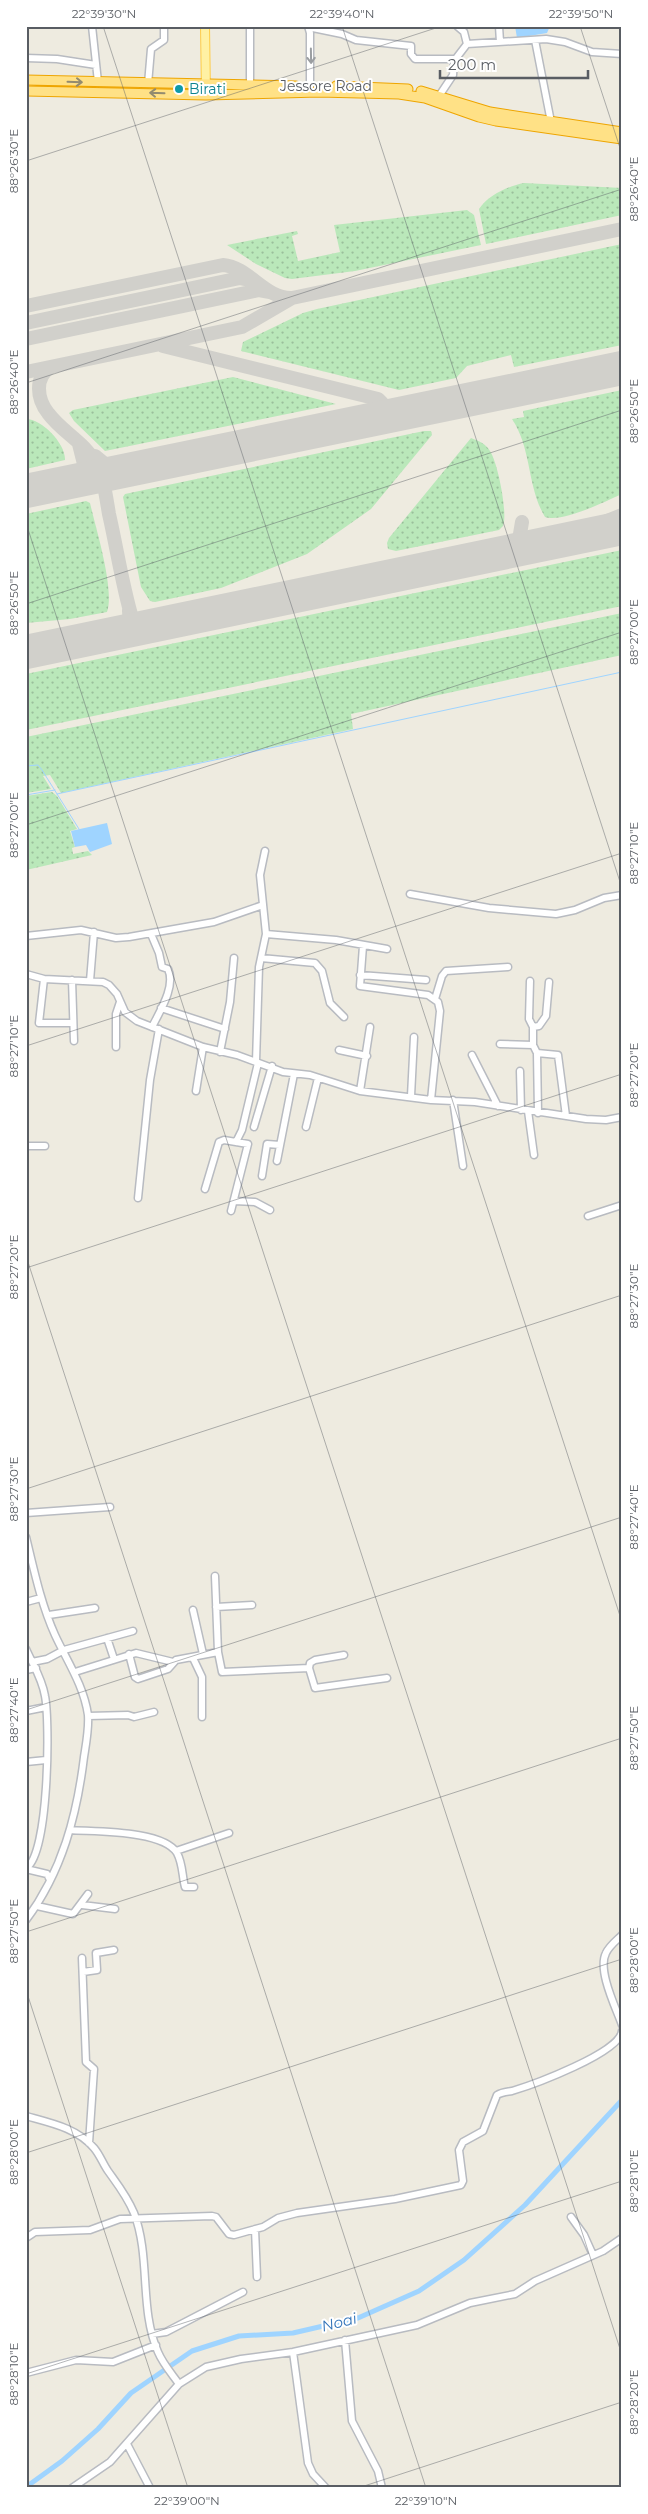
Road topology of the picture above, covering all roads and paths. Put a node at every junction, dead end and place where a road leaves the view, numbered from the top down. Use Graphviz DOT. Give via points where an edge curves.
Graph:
graph roads {
  1 [pos="92,26"];
  2 [pos="164,26"];
  3 [pos="205,26"];
  4 [pos="250,26"];
  5 [pos="308,26"];
  6 [pos="457,26"];
  7 [pos="499,26"];
  8 [pos="464,29"];
  9 [pos="535,40"];
  10 [pos="500,42"];
  11 [pos="467,44"];
  12 [pos="622,54"];
  13 [pos="26,58"];
  14 [pos="455,59"];
  15 [pos="96,65"];
  16 [pos="26,80"];
  17 [pos="98,82"];
  18 [pos="148,84"];
  19 [pos="250,86"];
  20 [pos="310,86"];
  21 [pos="206,90"];
  22 [pos="26,91"];
  23 [pos="439,96"];
  24 [pos="551,122"];
  25 [pos="622,132"];
  26 [pos="622,139"];
  27 [pos="265,850"];
  28 [pos="410,894"];
  29 [pos="622,895"];
  30 [pos="263,906"];
  31 [pos="94,932"];
  32 [pos="150,934"];
  33 [pos="266,934"];
  34 [pos="26,936"];
  35 [pos="363,946"];
  36 [pos="387,949"];
  37 [pos="234,958"];
  38 [pos="261,958"];
  39 [pos="508,967"];
  40 [pos="26,974"];
  41 [pos="360,976"];
  42 [pos="44,979"];
  43 [pos="72,980"];
  44 [pos="426,980"];
  45 [pos="530,980"];
  46 [pos="90,981"];
  47 [pos="549,982"];
  48 [pos="435,999"];
  49 [pos="120,1002"];
  50 [pos="161,1008"];
  51 [pos="344,1017"];
  52 [pos="73,1023"];
  53 [pos="370,1027"];
  54 [pos="533,1027"];
  55 [pos="155,1028"];
  56 [pos="224,1028"];
  57 [pos="414,1038"];
  58 [pos="74,1041"];
  59 [pos="500,1044"];
  60 [pos="532,1045"];
  61 [pos="116,1047"];
  62 [pos="203,1047"];
  63 [pos="339,1050"];
  64 [pos="220,1052"];
  65 [pos="537,1053"];
  66 [pos="472,1055"];
  67 [pos="367,1056"];
  68 [pos="257,1063"];
  69 [pos="272,1066"];
  70 [pos="520,1071"];
  71 [pos="294,1074"];
  72 [pos="318,1078"];
  73 [pos="196,1091"];
  74 [pos="360,1091"];
  75 [pos="411,1096"];
  76 [pos="431,1100"];
  77 [pos="453,1100"];
  78 [pos="498,1106"];
  79 [pos="525,1111"];
  80 [pos="538,1113"];
  81 [pos="566,1116"];
  82 [pos="622,1117"];
  83 [pos="254,1127"];
  84 [pos="306,1127"];
  85 [pos="236,1142"];
  86 [pos="280,1145"];
  87 [pos="26,1146"];
  88 [pos="45,1146"];
  89 [pos="534,1155"];
  90 [pos="277,1162"];
  91 [pos="463,1166"];
  92 [pos="262,1176"];
  93 [pos="205,1189"];
  94 [pos="138,1198"];
  95 [pos="622,1198"];
  96 [pos="234,1201"];
  97 [pos="622,1205"];
  98 [pos="270,1210"];
  99 [pos="231,1211"];
  100 [pos="588,1216"];
  101 [pos="110,1507"];
  102 [pos="26,1513"];
  103 [pos="26,1537"];
  104 [pos="215,1576"];
  105 [pos="41,1598"];
  106 [pos="26,1602"];
  107 [pos="252,1605"];
  108 [pos="216,1607"];
  109 [pos="96,1608"];
  110 [pos="193,1610"];
  111 [pos="49,1615"];
  112 [pos="133,1631"];
  113 [pos="107,1638"];
  114 [pos="26,1650"];
  115 [pos="64,1650"];
  116 [pos="218,1652"];
  117 [pos="129,1654"];
  118 [pos="203,1654"];
  119 [pos="344,1655"];
  120 [pos="194,1658"];
  121 [pos="114,1659"];
  122 [pos="173,1662"];
  123 [pos="34,1665"];
  124 [pos="309,1668"];
  125 [pos="26,1670"];
  126 [pos="75,1672"];
  127 [pos="386,1678"];
  128 [pos="46,1707"];
  129 [pos="26,1711"];
  130 [pos="154,1712"];
  131 [pos="88,1716"];
  132 [pos="202,1718"];
  133 [pos="46,1760"];
  134 [pos="26,1762"];
  135 [pos="70,1830"];
  136 [pos="229,1833"];
  137 [pos="176,1851"];
  138 [pos="26,1869"];
  139 [pos="50,1880"];
  140 [pos="194,1887"];
  141 [pos="88,1894"];
  142 [pos="82,1905"];
  143 [pos="37,1906"];
  144 [pos="115,1909"];
  145 [pos="26,1920"];
  146 [pos="622,1935"];
  147 [pos="114,1950"];
  148 [pos="82,1958"];
  149 [pos="83,1972"];
  150 [pos="622,2025"];
  151 [pos="622,2031"];
  152 [pos="26,2116"];
  153 [pos="89,2143"];
  154 [pos="571,2217"];
  155 [pos="135,2218"];
  156 [pos="255,2229"];
  157 [pos="26,2238"];
  158 [pos="622,2238"];
  159 [pos="593,2256"];
  160 [pos="257,2276"];
  161 [pos="243,2292"];
  162 [pos="152,2334"];
  163 [pos="345,2340"];
  164 [pos="156,2345"];
  165 [pos="293,2352"];
  166 [pos="26,2373"];
  167 [pos="179,2384"];
  168 [pos="126,2444"];
  169 [pos="148,2486"];
  170 [pos="72,2488"];
  171 [pos="326,2488"];
  172 [pos="382,2488"];
  1 -- 15 [label="street"];
  2 -- 18 [label="street" via="164,40 151,49"];
  3 -- 21 [label="main road"];
  4 -- 19 [label="street"];
  5 -- 14 [label="street" via="356,40 411,46 415,59"];
  5 -- 20 [label="street, one-way"];
  6 -- 8 [label="street"];
  7 -- 10 [label="street"];
  8 -- 11 [label="street"];
  9 -- 10 [label="street"];
  9 -- 12 [label="street" via="555,40 592,52"];
  9 -- 24 [label="street"];
  10 -- 11 [label="street"];
  11 -- 14 [label="street"];
  13 -- 15 [label="street"];
  14 -- 23 [label="street" via="451,80"];
  15 -- 17 [label="street"];
  16 -- 17 [label="highway, Jessore Road, one-way"];
  17 -- 18 [label="highway, Jessore Road"];
  18 -- 21 [label="highway, Jessore Road"];
  19 -- 20 [label="highway, Jessore Road"];
  19 -- 21 [label="highway, Jessore Road"];
  20 -- 23 [label="highway, Jessore Road" via="398,88"];
  21 -- 22 [label="highway, one-way"];
  21 -- 26 [label="highway" via="399,94 425,98 496,121"];
  23 -- 24 [label="highway, Jessore Road" via="490,112"];
  24 -- 25 [label="highway, Jessore Road"];
  27 -- 30 [label="street" via="260,867"];
  28 -- 29 [label="street" via="489,908 550,914 575,910 604,898"];
  30 -- 32 [label="street" via="214,922"];
  30 -- 33 [label="street"];
  31 -- 32 [label="street" via="116,938"];
  31 -- 34 [label="street" via="63,931"];
  31 -- 46 [label="street"];
  32 -- 50 [label="street" via="162,967 170,973 170,985"];
  33 -- 35 [label="street" via="336,940"];
  33 -- 38 [label="street"];
  35 -- 36 [label="street"];
  35 -- 41 [label="street"];
  37 -- 56 [label="street" via="234,979"];
  38 -- 51 [label="street" via="315,963 322,971 330,1003"];
  38 -- 68 [label="street"];
  39 -- 48 [label="street" via="446,971"];
  40 -- 42 [label="street"];
  41 -- 44 [label="street"];
  41 -- 48 [label="street" via="363,988"];
  42 -- 43 [label="street"];
  42 -- 52 [label="street" via="39,1023"];
  43 -- 46 [label="street"];
  43 -- 52 [label="street"];
  45 -- 54 [label="street" via="529,1019"];
  46 -- 49 [label="street" via="110,986"];
  47 -- 54 [label="street" via="544,1021"];
  48 -- 76 [label="street" via="440,1012"];
  49 -- 55 [label="street" via="125,1012"];
  49 -- 61 [label="street" via="116,1014"];
  50 -- 55 [label="street"];
  50 -- 56 [label="street"];
  52 -- 58 [label="street"];
  53 -- 67 [label="street"];
  54 -- 60 [label="street"];
  55 -- 62 [label="street"];
  55 -- 94 [label="street"];
  56 -- 64 [label="street"];
  57 -- 75 [label="street"];
  59 -- 60 [label="street"];
  60 -- 65 [label="street"];
  62 -- 64 [label="street"];
  62 -- 73 [label="street"];
  63 -- 67 [label="street"];
  64 -- 68 [label="street"];
  65 -- 80 [label="street"];
  65 -- 81 [label="street" via="558,1055"];
  66 -- 78 [label="street"];
  67 -- 74 [label="street"];
  68 -- 69 [label="street"];
  68 -- 85 [label="street" via="242,1130"];
  69 -- 71 [label="street"];
  69 -- 83 [label="street"];
  70 -- 79 [label="street"];
  71 -- 72 [label="street"];
  71 -- 86 [label="street"];
  72 -- 74 [label="street"];
  72 -- 84 [label="street"];
  74 -- 75 [label="street"];
  75 -- 76 [label="street"];
  76 -- 77 [label="street"];
  77 -- 78 [label="street"];
  77 -- 91 [label="street"];
  78 -- 79 [label="street"];
  79 -- 80 [label="street"];
  79 -- 89 [label="street"];
  80 -- 81 [label="street"];
  81 -- 82 [label="street" via="606,1120"];
  85 -- 93 [label="street" via="219,1142"];
  85 -- 96 [label="street" via="248,1144"];
  86 -- 90 [label="street"];
  86 -- 92 [label="street" via="267,1144"];
  87 -- 88 [label="street"];
  95 -- 97 [label="street"];
  96 -- 98 [label="street" via="255,1202"];
  96 -- 99 [label="street"];
  97 -- 100 [label="street"];
  101 -- 102 [label="street"];
  103 -- 105 [label="street"];
  104 -- 108 [label="street"];
  105 -- 106 [label="street"];
  105 -- 111 [label="street"];
  107 -- 108 [label="street"];
  108 -- 116 [label="street"];
  109 -- 111 [label="street"];
  110 -- 118 [label="street"];
  111 -- 115 [label="street"];
  112 -- 113 [label="street"];
  113 -- 115 [label="street"];
  113 -- 121 [label="street"];
  114 -- 123 [label="street"];
  115 -- 123 [label="street"];
  115 -- 126 [label="street"];
  116 -- 118 [label="street"];
  116 -- 124 [label="street" via="221,1670 225,1674"];
  117 -- 121 [label="street"];
  117 -- 122 [label="street" via="144,1654"];
  117 -- 122 [label="street" via="138,1679 168,1669"];
  118 -- 120 [label="street"];
  119 -- 124 [label="street" via="315,1660"];
  120 -- 122 [label="street"];
  120 -- 132 [label="street" via="202,1677"];
  121 -- 126 [label="street"];
  123 -- 125 [label="street"];
  123 -- 128 [label="street"];
  124 -- 127 [label="street" via="317,1689"];
  126 -- 131 [label="street"];
  128 -- 129 [label="street"];
  128 -- 133 [label="street"];
  130 -- 131 [label="street" via="134,1717"];
  131 -- 135 [label="street" via="81,1784"];
  133 -- 134 [label="street"];
  133 -- 138 [label="street" via="47,1784 41,1835 34,1860"];
  135 -- 137 [label="street" via="151,1838 161,1840"];
  135 -- 139 [label="street"];
  136 -- 137 [label="street"];
  137 -- 140 [label="street" via="185,1888"];
  138 -- 139 [label="street" via="47,1874"];
  139 -- 143 [label="street"];
  141 -- 142 [label="street"];
  142 -- 143 [label="street" via="73,1914"];
  142 -- 144 [label="street"];
  143 -- 145 [label="street"];
  146 -- 150 [label="street" via="606,1953 604,1974"];
  147 -- 149 [label="street" via="96,1953 97,1970"];
  148 -- 149 [label="street"];
  149 -- 153 [label="street" via="86,2062 94,2069"];
  151 -- 156 [label="street" via="609,2049 589,2060 497,2095 483,2131 463,2142 459,2150 463,2181 460,2185 395,2199 297,2213"];
  152 -- 153 [label="street" via="63,2126"];
  153 -- 155 [label="street" via="123,2190"];
  154 -- 159 [label="street" via="584,2234"];
  155 -- 156 [label="street" via="158,2220 212,2216 229,2234"];
  155 -- 157 [label="street" via="120,2219 90,2230 36,2232"];
  155 -- 162 [label="street"];
  156 -- 160 [label="street"];
  158 -- 159 [label="street"];
  159 -- 163 [label="street" via="535,2281 515,2294 470,2303 400,2330"];
  161 -- 162 [label="street" via="166,2332"];
  162 -- 164 [label="street"];
  163 -- 165 [label="street"];
  163 -- 172 [label="street" via="352,2421 378,2471"];
  164 -- 166 [label="street" via="113,2362 76,2360"];
  164 -- 167 [label="street" via="158,2354"];
  165 -- 167 [label="street" via="213,2364"];
  165 -- 171 [label="street" via="308,2463"];
  167 -- 168 [label="street"];
  168 -- 169 [label="street"];
  168 -- 170 [label="street" via="110,2462"];
}
